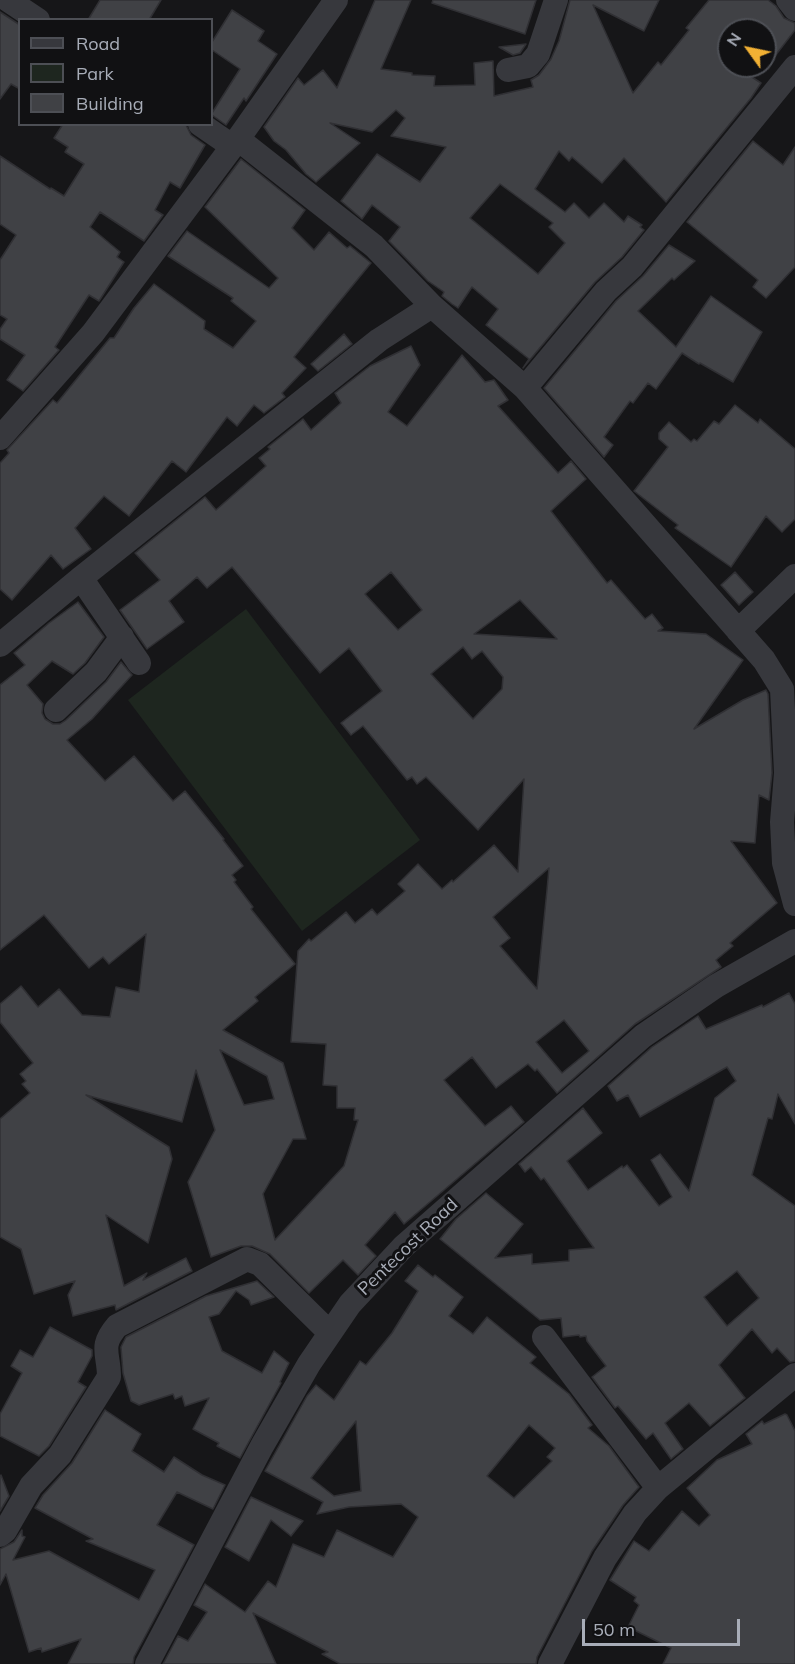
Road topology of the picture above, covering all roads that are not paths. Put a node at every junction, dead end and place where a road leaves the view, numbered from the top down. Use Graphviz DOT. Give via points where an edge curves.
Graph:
graph roads {
  1 [pos="8,0"];
  2 [pos="336,0"];
  3 [pos="556,0"];
  4 [pos="788,0"];
  5 [pos="795,9"];
  6 [pos="35,18"];
  7 [pos="795,67"];
  8 [pos="508,70"];
  9 [pos="204,126"];
  10 [pos="235,142"];
  11 [pos="432,306"];
  12 [pos="525,388"];
  13 [pos="0,438"];
  14 [pos="795,576"];
  15 [pos="81,578"];
  16 [pos="738,631"];
  17 [pos="122,637"];
  18 [pos="0,645"];
  19 [pos="139,663"];
  20 [pos="56,710"];
  21 [pos="795,904"];
  22 [pos="795,941"];
  23 [pos="330,1333"];
  24 [pos="544,1337"];
  25 [pos="795,1375"];
  26 [pos="658,1488"];
  27 [pos="0,1535"];
  28 [pos="147,1664"];
  29 [pos="550,1664"];
  1 -- 6 [label="street"];
  2 -- 10 [label="street"];
  3 -- 8 [label="street" via="538,54 528,66"];
  4 -- 5 [label="street"];
  7 -- 12 [label="street" via="632,267 606,291"];
  9 -- 10 [label="street"];
  10 -- 11 [label="street" via="374,246"];
  10 -- 13 [label="street" via="93,333"];
  11 -- 12 [label="street"];
  11 -- 15 [label="street" via="379,340"];
  12 -- 16 [label="street"];
  14 -- 16 [label="street"];
  15 -- 17 [label="street"];
  15 -- 18 [label="street"];
  16 -- 21 [label="street" via="764,660 782,689 786,773 784,863"];
  17 -- 19 [label="street"];
  17 -- 20 [label="street" via="96,672"];
  22 -- 23 [label="street, Pentecost Road" via="716,986 643,1036 404,1246 350,1304"];
  23 -- 27 [label="street" via="260,1264 247,1259 117,1326 108,1336 105,1348 109,1377 60,1455 31,1486"];
  23 -- 28 [label="street, Pentecost Road" via="262,1446"];
  24 -- 26 [label="street"];
  25 -- 26 [label="street"];
  26 -- 29 [label="street" via="635,1513 605,1558"];
}
